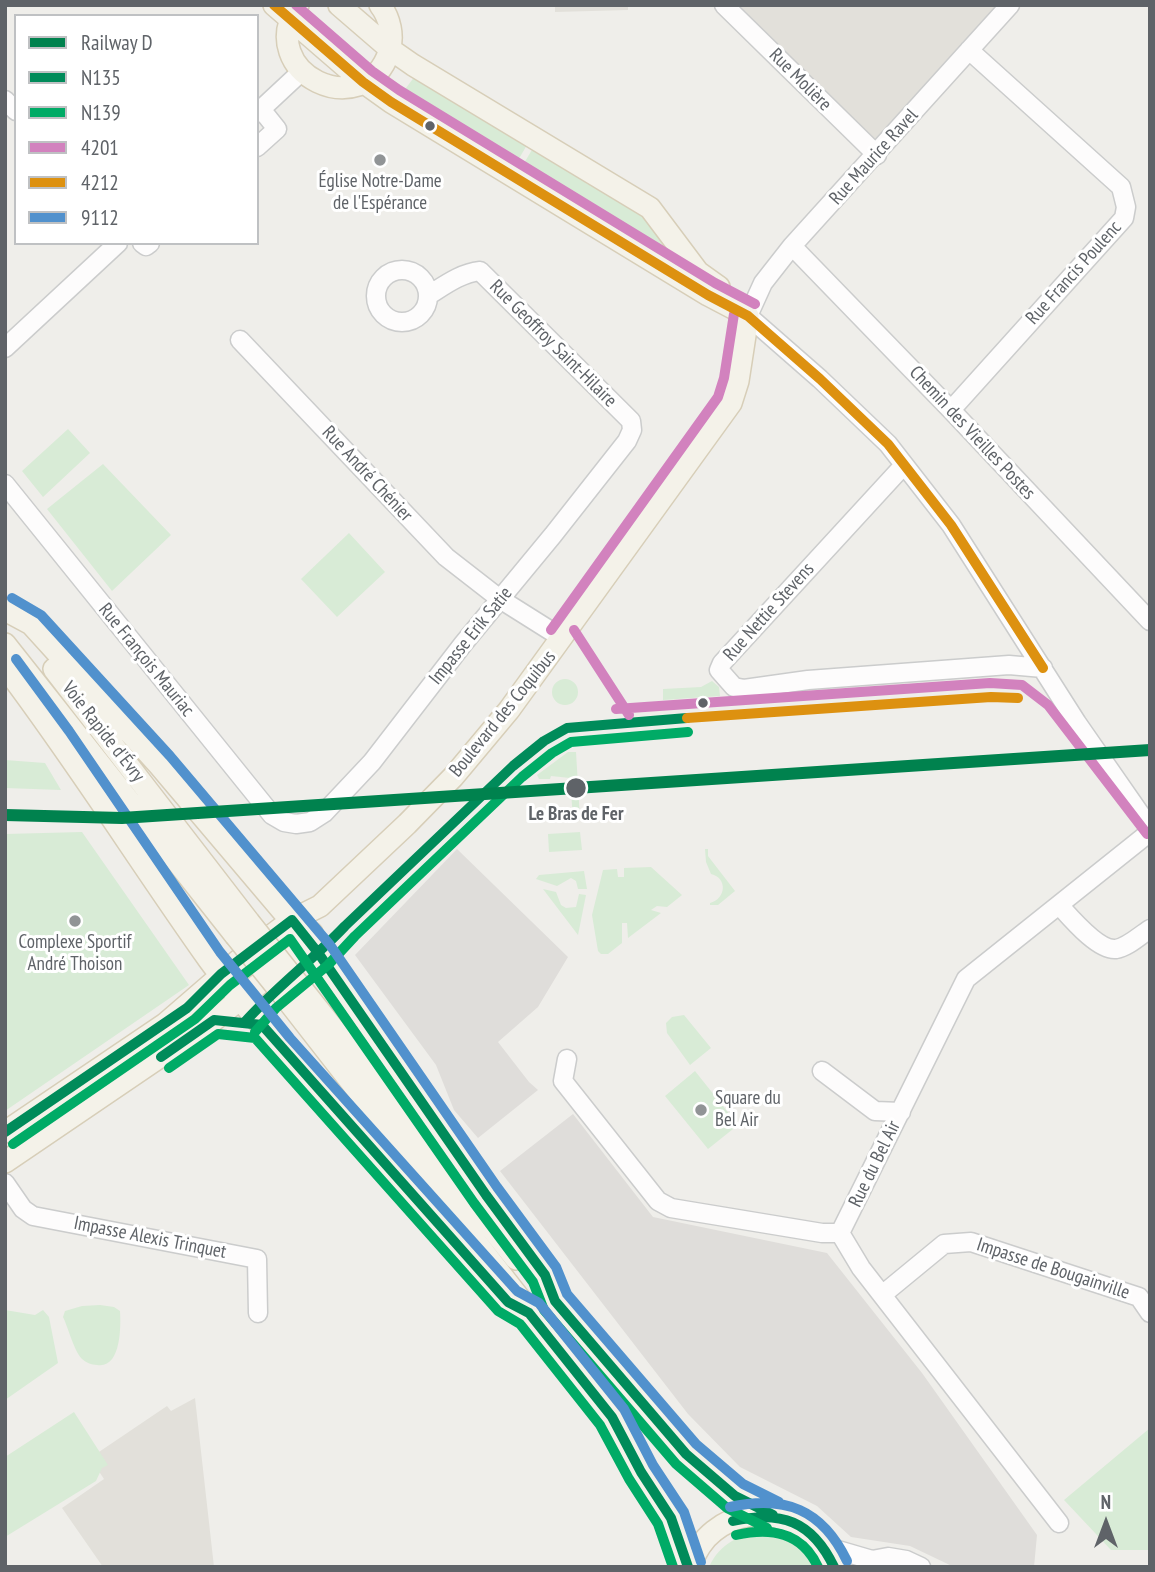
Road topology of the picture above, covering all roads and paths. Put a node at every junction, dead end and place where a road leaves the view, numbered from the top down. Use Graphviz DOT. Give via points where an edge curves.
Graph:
graph roads {
  1 [pos="274,5"];
  2 [pos="339,5"];
  3 [pos="380,5"];
  4 [pos="724,5"];
  5 [pos="1010,5"];
  6 [pos="293,13"];
  7 [pos="390,49"];
  8 [pos="969,50"];
  9 [pos="301,72"];
  10 [pos="363,82"];
  11 [pos="259,111"];
  12 [pos="259,145"];
  13 [pos="877,155"];
  14 [pos="116,245"];
  15 [pos="792,246"];
  16 [pos="429,295"];
  17 [pos="748,316"];
  18 [pos="240,341"];
  19 [pos="5,348"];
  20 [pos="951,410"];
  21 [pos="632,430"];
  22 [pos="904,465"];
  23 [pos="5,484"];
  24 [pos="500,599"];
  25 [pos="5,610"];
  26 [pos="1150,621"];
  27 [pos="562,638"];
  28 [pos="5,644"];
  29 [pos="5,667"];
  30 [pos="1043,668"];
  31 [pos="296,824"];
  32 [pos="1150,830"];
  33 [pos="1059,905"];
  34 [pos="320,906"];
  35 [pos="292,920"];
  36 [pos="242,929"];
  37 [pos="1150,929"];
  38 [pos="309,944"];
  39 [pos="221,974"];
  40 [pos="295,995"];
  41 [pos="242,999"];
  42 [pos="214,1020"];
  43 [pos="262,1025"];
  44 [pos="567,1059"];
  45 [pos="822,1071"];
  46 [pos="901,1112"];
  47 [pos="5,1132"];
  48 [pos="5,1163"];
  49 [pos="5,1183"];
  50 [pos="840,1233"];
  51 [pos="882,1295"];
  52 [pos="555,1301"];
  53 [pos="529,1312"];
  54 [pos="258,1313"];
  55 [pos="1150,1313"];
  56 [pos="773,1515"];
  57 [pos="1059,1523"];
  58 [pos="824,1546"];
  59 [pos="867,1563"];
  60 [pos="689,1567"];
  61 [pos="834,1567"];
  62 [pos="921,1567"];
  1 -- 6 [label="main road"];
  2 -- 7 [label="main road"];
  3 -- 7 [label="main road" via="391,30"];
  4 -- 13 [label="street, Rue Molière"];
  5 -- 8 [label="street, Rue Maurice Ravel"];
  6 -- 9 [label="main road" via="287,36 289,52"];
  6 -- 10 [label="main road"];
  7 -- 10 [label="main road" via="384,63"];
  7 -- 17 [label="main road" via="650,208 698,272"];
  8 -- 13 [label="street, Rue Maurice Ravel"];
  8 -- 20 [label="street, Rue Francis Poulenc" via="1121,187 1126,207 1124,218"];
  9 -- 10 [label="main road" via="318,84 336,88"];
  9 -- 11 [label="street"];
  10 -- 17 [label="main road" via="423,123"];
  11 -- 12 [label="street" via="277,129"];
  13 -- 15 [label="street, Rue Maurice Ravel"];
  14 -- 19 [label="street"];
  15 -- 17 [label="street, Rue Maurice Ravel" via="763,284"];
  15 -- 20 [label="street, Chemin des Vieilles Postes"];
  16 -- 21 [label="street, Rue Geoffroy Saint-Hilaire" via="480,271 631,421"];
  17 -- 22 [label="street" via="820,379"];
  17 -- 27 [label="main road, Boulevard des Coquibus" via="732,403"];
  18 -- 24 [label="street, Rue André Chénier" via="446,557"];
  20 -- 26 [label="street, Chemin des Vieilles Postes"];
  21 -- 24 [label="street, Impasse Erik Satie"];
  22 -- 30 [label="street" via="950,525"];
  22 -- 30 [label="street, Rue Nettie Stevens" via="719,670 734,687 744,689 1009,665"];
  23 -- 31 [label="street, Rue François Mauriac" via="272,815"];
  24 -- 27 [label="street, Rue André Chénier"];
  24 -- 31 [label="street, Impasse Erik Satie" via="372,761 324,813"];
  25 -- 35 [label="main road" via="31,624"];
  25 -- 36 [label="main road, Voie Rapide d'Évry" via="69,688"];
  27 -- 34 [label="main road, Boulevard des Coquibus" via="453,777"];
  28 -- 36 [label="main road, Voie Rapide d'Évry"];
  29 -- 39 [label="main road"];
  30 -- 32 [label="street"];
  32 -- 33 [label="street, Rue du Bel Air"];
  33 -- 37 [label="street" via="1105,947 1132,942"];
  33 -- 46 [label="street, Rue du Bel Air" via="966,979"];
  34 -- 35 [label="main road, Boulevard des Coquibus"];
  34 -- 38 [label="main road"];
  35 -- 38 [label="main road"];
  35 -- 39 [label="main road, Boulevard des Coquibus"];
  36 -- 40 [label="main road, bridge"];
  38 -- 41 [label="main road"];
  38 -- 52 [label="main road" via="545,1275"];
  39 -- 41 [label="main road"];
  39 -- 47 [label="main road, Boulevard des Coquibus" via="165,1024"];
  40 -- 52 [label="main road"];
  40 -- 53 [label="main road"];
  41 -- 42 [label="main road"];
  41 -- 43 [label="main road"];
  42 -- 43 [label="main road"];
  42 -- 48 [label="main road"];
  43 -- 53 [label="main road" via="508,1302"];
  44 -- 50 [label="street" via="563,1081 658,1201 671,1208"];
  45 -- 46 [label="street" via="875,1111"];
  46 -- 50 [label="street, Rue du Bel Air"];
  49 -- 54 [label="street, Impasse Alexis Trinquet" via="33,1216 257,1259"];
  50 -- 51 [label="street"];
  51 -- 55 [label="street, Impasse de Bougainville" via="944,1244 971,1242 1139,1297"];
  51 -- 57 [label="street"];
  52 -- 56 [label="main road" via="686,1454 735,1496"];
  53 -- 60 [label="main road" via="612,1417 671,1518"];
  56 -- 58 [label="main road" via="807,1530"];
  56 -- 60 [label="main road" via="752,1515 714,1531 699,1546"];
  58 -- 59 [label="street"];
  58 -- 61 [label="main road"];
  59 -- 62 [label="street" via="888,1557"];
}
